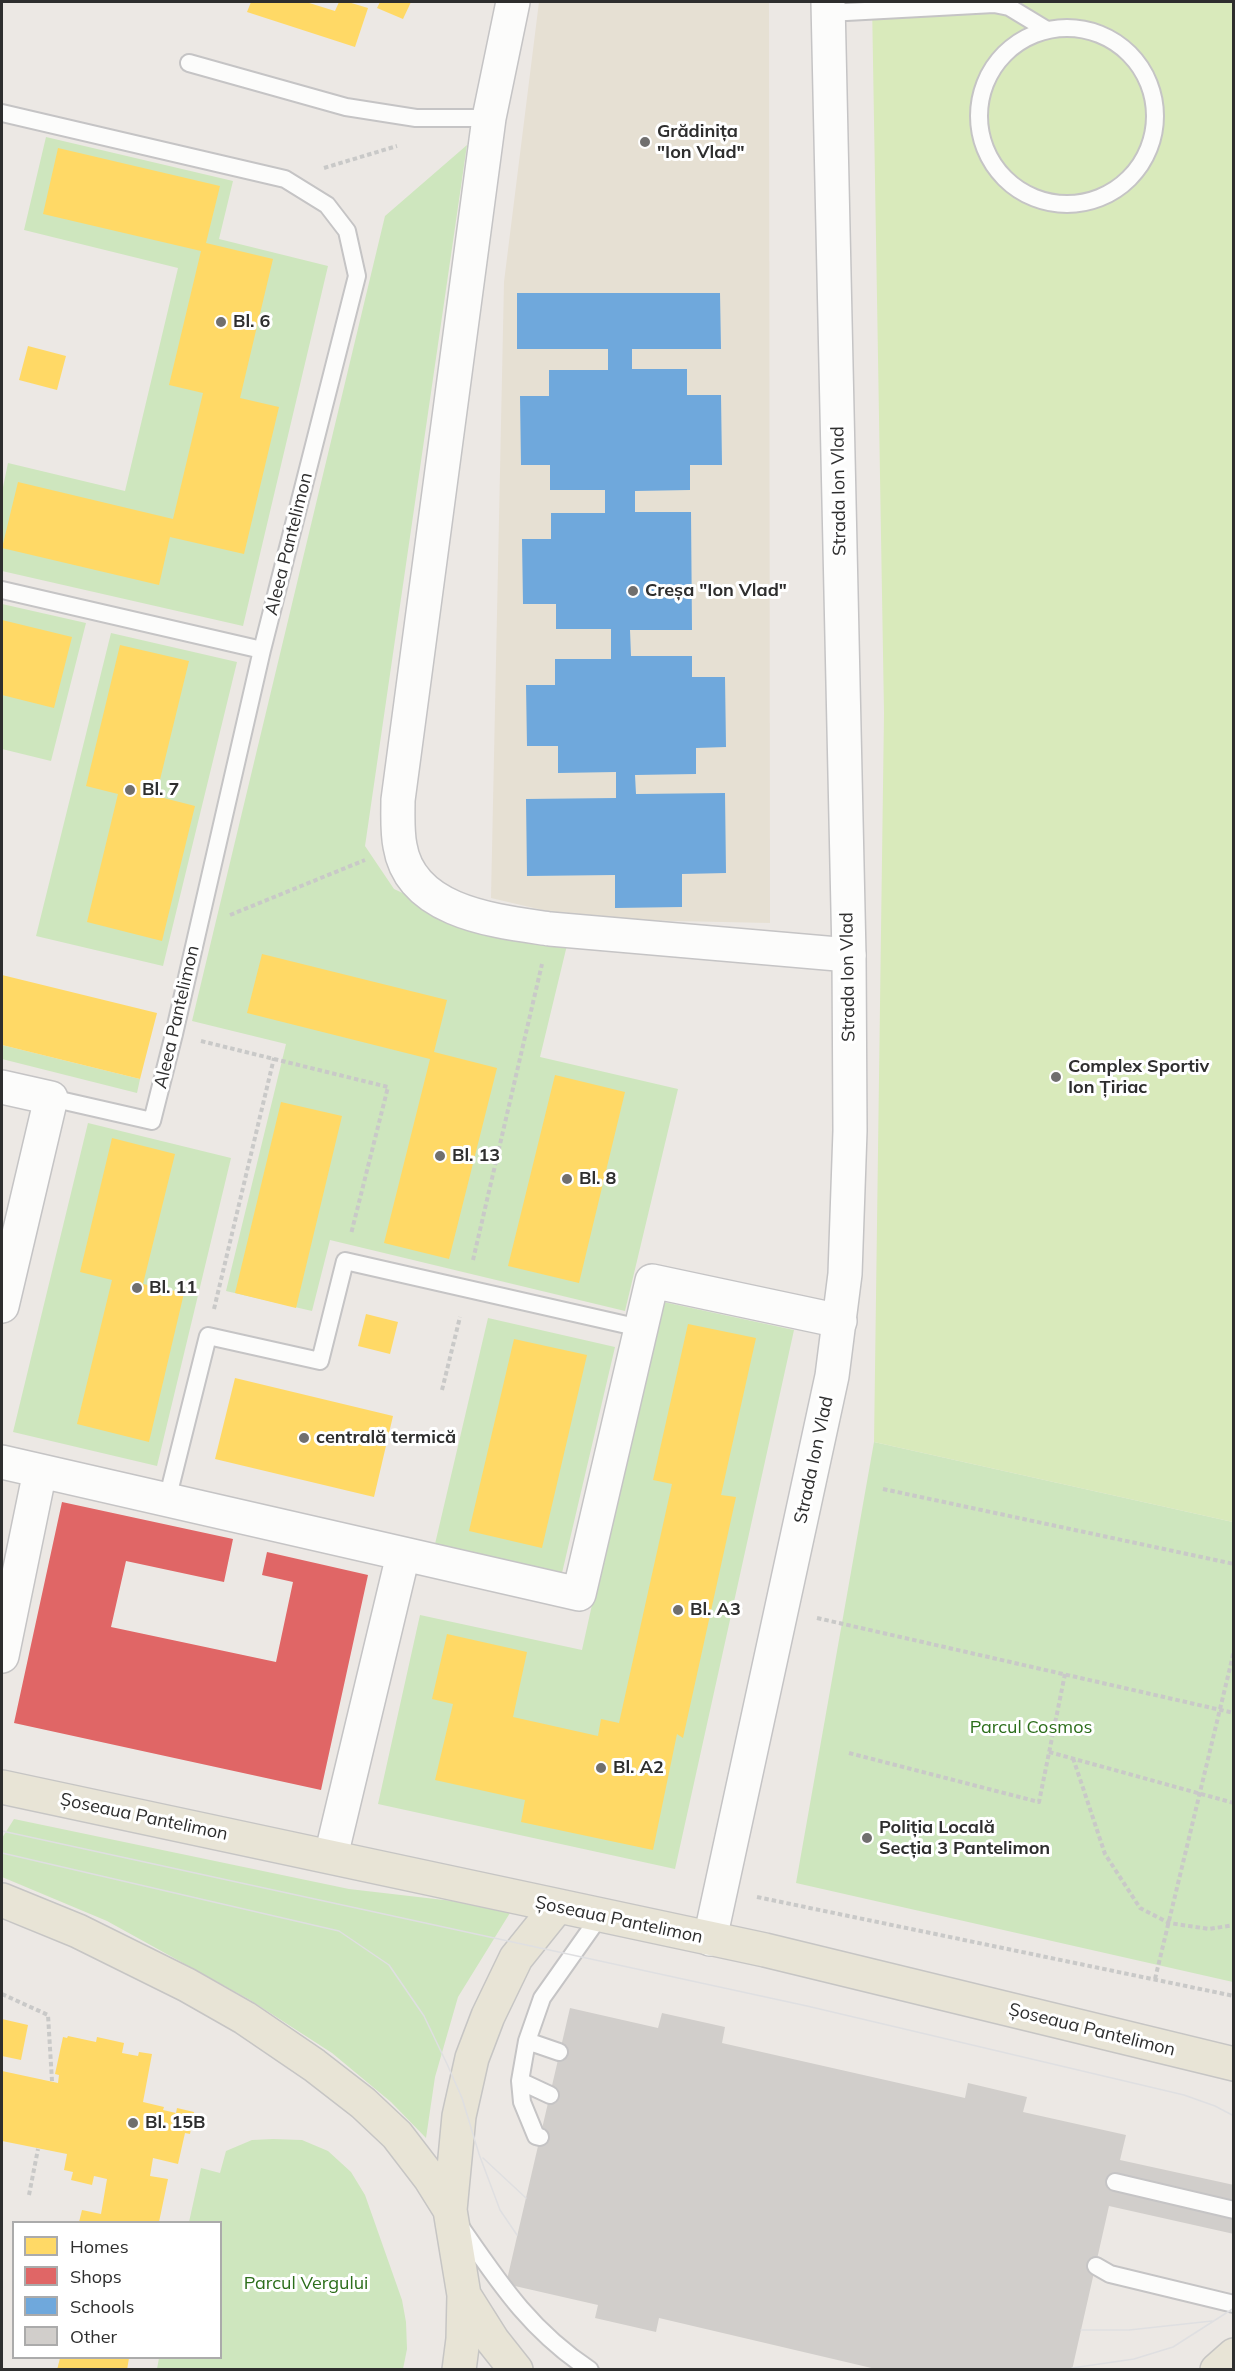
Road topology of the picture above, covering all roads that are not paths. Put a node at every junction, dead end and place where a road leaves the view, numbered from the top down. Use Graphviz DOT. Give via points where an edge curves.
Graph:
graph roads {
  1 [pos="513,2"];
  2 [pos="828,7"];
  3 [pos="1047,30"];
  4 [pos="189,63"];
  5 [pos="2,113"];
  6 [pos="489,118"];
  7 [pos="2,590"];
  8 [pos="262,650"];
  9 [pos="849,955"];
  10 [pos="2,1087"];
  11 [pos="51,1098"];
  12 [pos="2,1306"];
  13 [pos="840,1321"];
  14 [pos="640,1328"];
  15 [pos="2,1462"];
  16 [pos="40,1471"];
  17 [pos="167,1500"];
  18 [pos="403,1555"];
  19 [pos="2,1656"];
  20 [pos="2,1787"];
  21 [pos="331,1856"];
  22 [pos="2,1900"];
  23 [pos="557,1907"];
  24 [pos="600,1916"];
  25 [pos="710,1939"];
  26 [pos="527,2041"];
  27 [pos="560,2052"];
  28 [pos="1233,2064"];
  29 [pos="520,2081"];
  30 [pos="550,2095"];
  31 [pos="540,2137"];
  32 [pos="1115,2182"];
  33 [pos="450,2210"];
  34 [pos="1233,2210"];
  35 [pos="1096,2266"];
  36 [pos="464,2295"];
  37 [pos="1233,2304"];
  38 [pos="1233,2355"];
  39 [pos="459,2370"];
  40 [pos="516,2370"];
  41 [pos="590,2370"];
  42 [pos="1217,2370"];
  1 -- 6 [label="street"];
  2 -- 3 [label="lane" via="994,4 1009,7"];
  2 -- 9 [label="street, Strada Ion Vlad"];
  3 -- 3 [label="lane" via="1075,28 1103,35 1127,51 1145,74 1155,101 1155,130 1146,157 1129,180 1105,196 1076,203 1047,202 1020,190 998,170 983,145 979,116 984,87 999,61 1020,41"];
  4 -- 6 [label="lane" via="346,107 416,118"];
  5 -- 8 [label="lane, Aleea Pantelimon" via="285,179 327,205 347,231 357,276"];
  6 -- 9 [label="street" via="398,800 400,846 407,868 438,899 459,910 502,921 550,929"];
  7 -- 8 [label="lane"];
  8 -- 11 [label="lane, Aleea Pantelimon" via="152,1121"];
  9 -- 13 [label="street, Strada Ion Vlad" via="850,1131"];
  10 -- 11 [label="street, Aleea Pantelimon"];
  11 -- 12 [label="street"];
  13 -- 14 [label="street" via="652,1281"];
  13 -- 25 [label="street, Strada Ion Vlad" via="832,1376"];
  14 -- 17 [label="lane" via="345,1260 320,1361 208,1336"];
  14 -- 18 [label="street" via="579,1594"];
  15 -- 16 [label="street"];
  16 -- 17 [label="street"];
  16 -- 19 [label="street"];
  17 -- 18 [label="street"];
  18 -- 21 [label="street"];
  20 -- 21 [label="main road, Șoseaua Pantelimon"];
  21 -- 23 [label="main road, Șoseaua Pantelimon"];
  22 -- 33 [label="main road" via="78,1931 187,1985 314,2065 397,2135"];
  23 -- 24 [label="main road, Șoseaua Pantelimon"];
  23 -- 33 [label="main road" via="516,1958 472,2058 459,2116"];
  24 -- 25 [label="main road, Șoseaua Pantelimon"];
  24 -- 26 [label="lane" via="542,1998"];
  25 -- 28 [label="main road, Șoseaua Pantelimon"];
  26 -- 27 [label="lane"];
  26 -- 29 [label="lane"];
  29 -- 30 [label="lane"];
  29 -- 31 [label="lane" via="522,2102 536,2136"];
  32 -- 34 [label="lane"];
  33 -- 36 [label="main road"];
  33 -- 41 [label="lane" via="510,2298 545,2335"];
  35 -- 37 [label="lane" via="1110,2274"];
  36 -- 39 [label="main road"];
  36 -- 40 [label="main road"];
  38 -- 42 [label="main road"];
}
